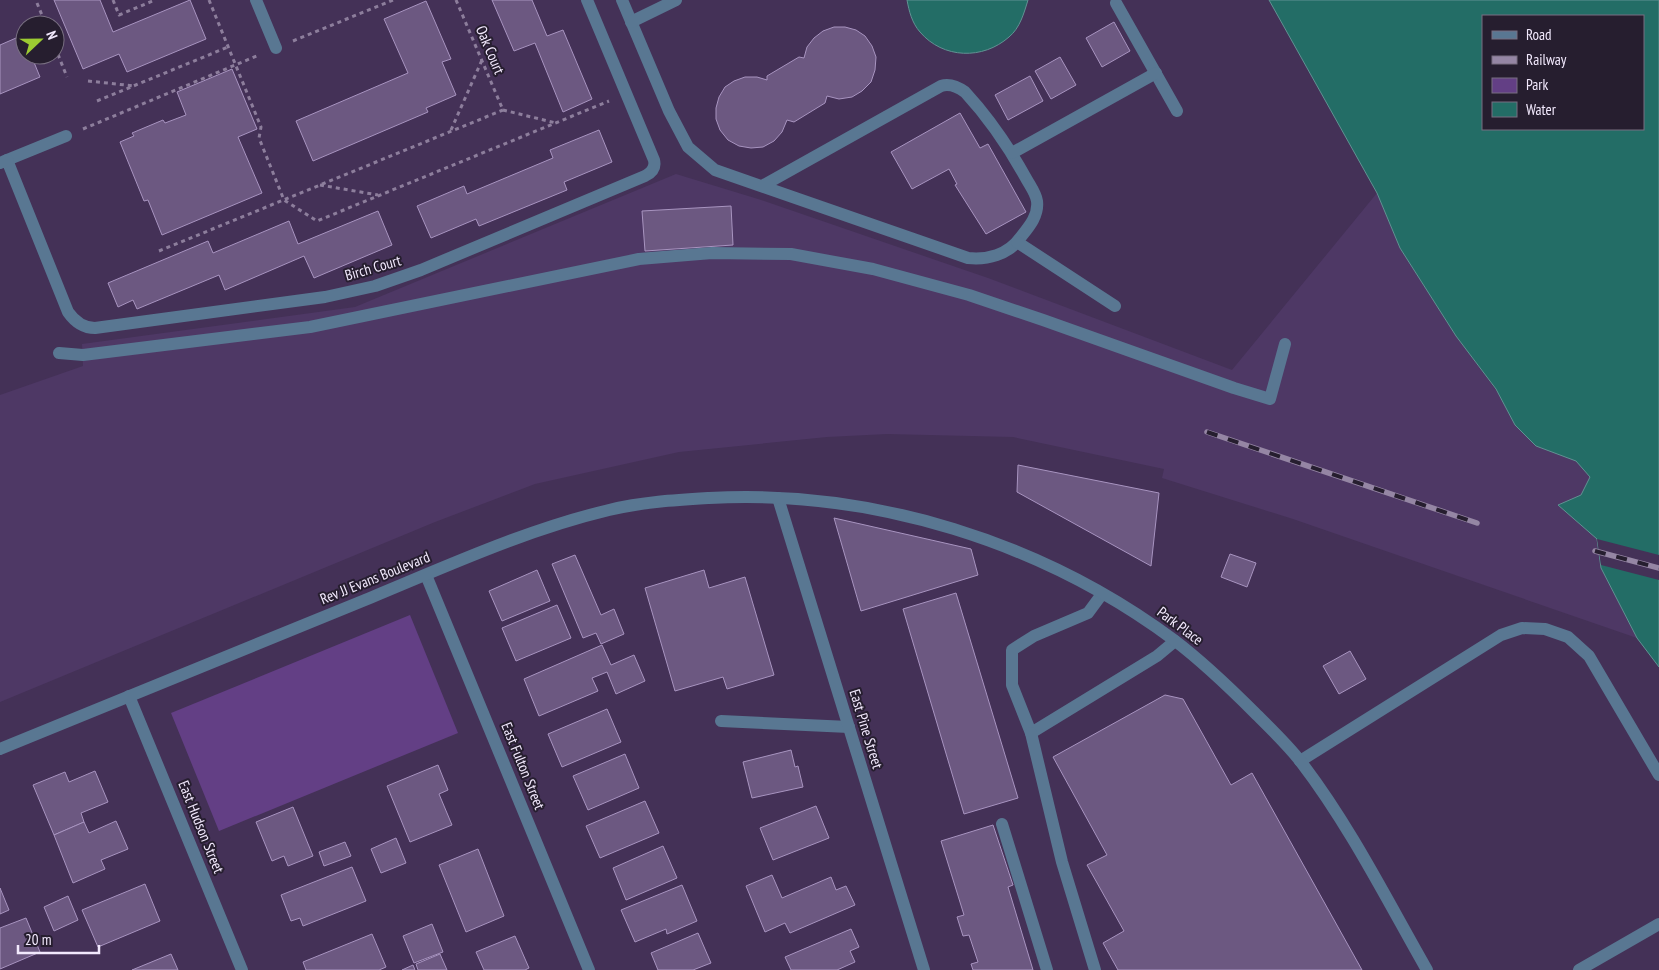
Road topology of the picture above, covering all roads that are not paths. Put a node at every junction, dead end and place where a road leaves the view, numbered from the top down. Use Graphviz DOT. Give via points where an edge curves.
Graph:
graph roads {
  1 [pos="256,0"];
  2 [pos="587,0"];
  3 [pos="622,0"];
  4 [pos="676,0"];
  5 [pos="1116,3"];
  6 [pos="631,22"];
  7 [pos="276,48"];
  8 [pos="1156,72"];
  9 [pos="1177,111"];
  10 [pos="66,136"];
  11 [pos="1012,153"];
  12 [pos="4,162"];
  13 [pos="762,186"];
  14 [pos="1017,242"];
  15 [pos="1115,306"];
  16 [pos="1285,344"];
  17 [pos="60,354"];
  18 [pos="778,498"];
  19 [pos="426,575"];
  20 [pos="1102,594"];
  21 [pos="1174,640"];
  22 [pos="129,696"];
  23 [pos="721,721"];
  24 [pos="849,727"];
  25 [pos="1030,733"];
  26 [pos="0,749"];
  27 [pos="1300,761"];
  28 [pos="1659,775"];
  29 [pos="1002,824"];
  30 [pos="1659,924"];
  31 [pos="242,970"];
  32 [pos="589,970"];
  33 [pos="924,970"];
  34 [pos="1047,970"];
  35 [pos="1095,970"];
  36 [pos="1427,970"];
  37 [pos="1579,970"];
  1 -- 7 [label="street"];
  2 -- 12 [label="street, Birch Court" via="655,164 651,172 422,270 375,286 325,297 95,328 83,326 68,312"];
  3 -- 6 [label="street"];
  4 -- 6 [label="street"];
  5 -- 8 [label="street"];
  6 -- 13 [label="street" via="688,147 715,170"];
  8 -- 9 [label="street"];
  8 -- 11 [label="street"];
  10 -- 12 [label="street"];
  11 -- 13 [label="street" via="965,92 946,84"];
  11 -- 14 [label="street" via="1037,201 1032,221"];
  13 -- 14 [label="street" via="968,258 1001,254"];
  14 -- 15 [label="street"];
  16 -- 17 [label="street" via="1270,399 969,295 873,269 791,254 712,253 639,259 310,327 83,355"];
  18 -- 19 [label="street, Rev JJ Evans Boulevard" via="738,496 678,500 610,510 506,542"];
  18 -- 20 [label="street, Park Place" via="867,507 950,528 1001,545"];
  18 -- 24 [label="street, East Pine Street"];
  19 -- 22 [label="street, Rev JJ Evans Boulevard"];
  19 -- 32 [label="street, East Fulton Street"];
  20 -- 21 [label="street, Park Place"];
  20 -- 25 [label="street" via="1088,613 1034,636 1012,650 1012,685"];
  21 -- 25 [label="street" via="1157,656"];
  21 -- 27 [label="street, Park Place" via="1222,680"];
  22 -- 26 [label="street, Rev JJ Evans Boulevard"];
  22 -- 31 [label="street, East Hudson Street"];
  23 -- 24 [label="street"];
  24 -- 33 [label="street, East Pine Street"];
  25 -- 35 [label="street" via="1062,862"];
  27 -- 28 [label="street" via="1501,636 1522,628 1545,629 1568,637 1589,656"];
  27 -- 36 [label="street, Park Place" via="1364,857"];
  29 -- 34 [label="street"];
  30 -- 37 [label="street"];
}
